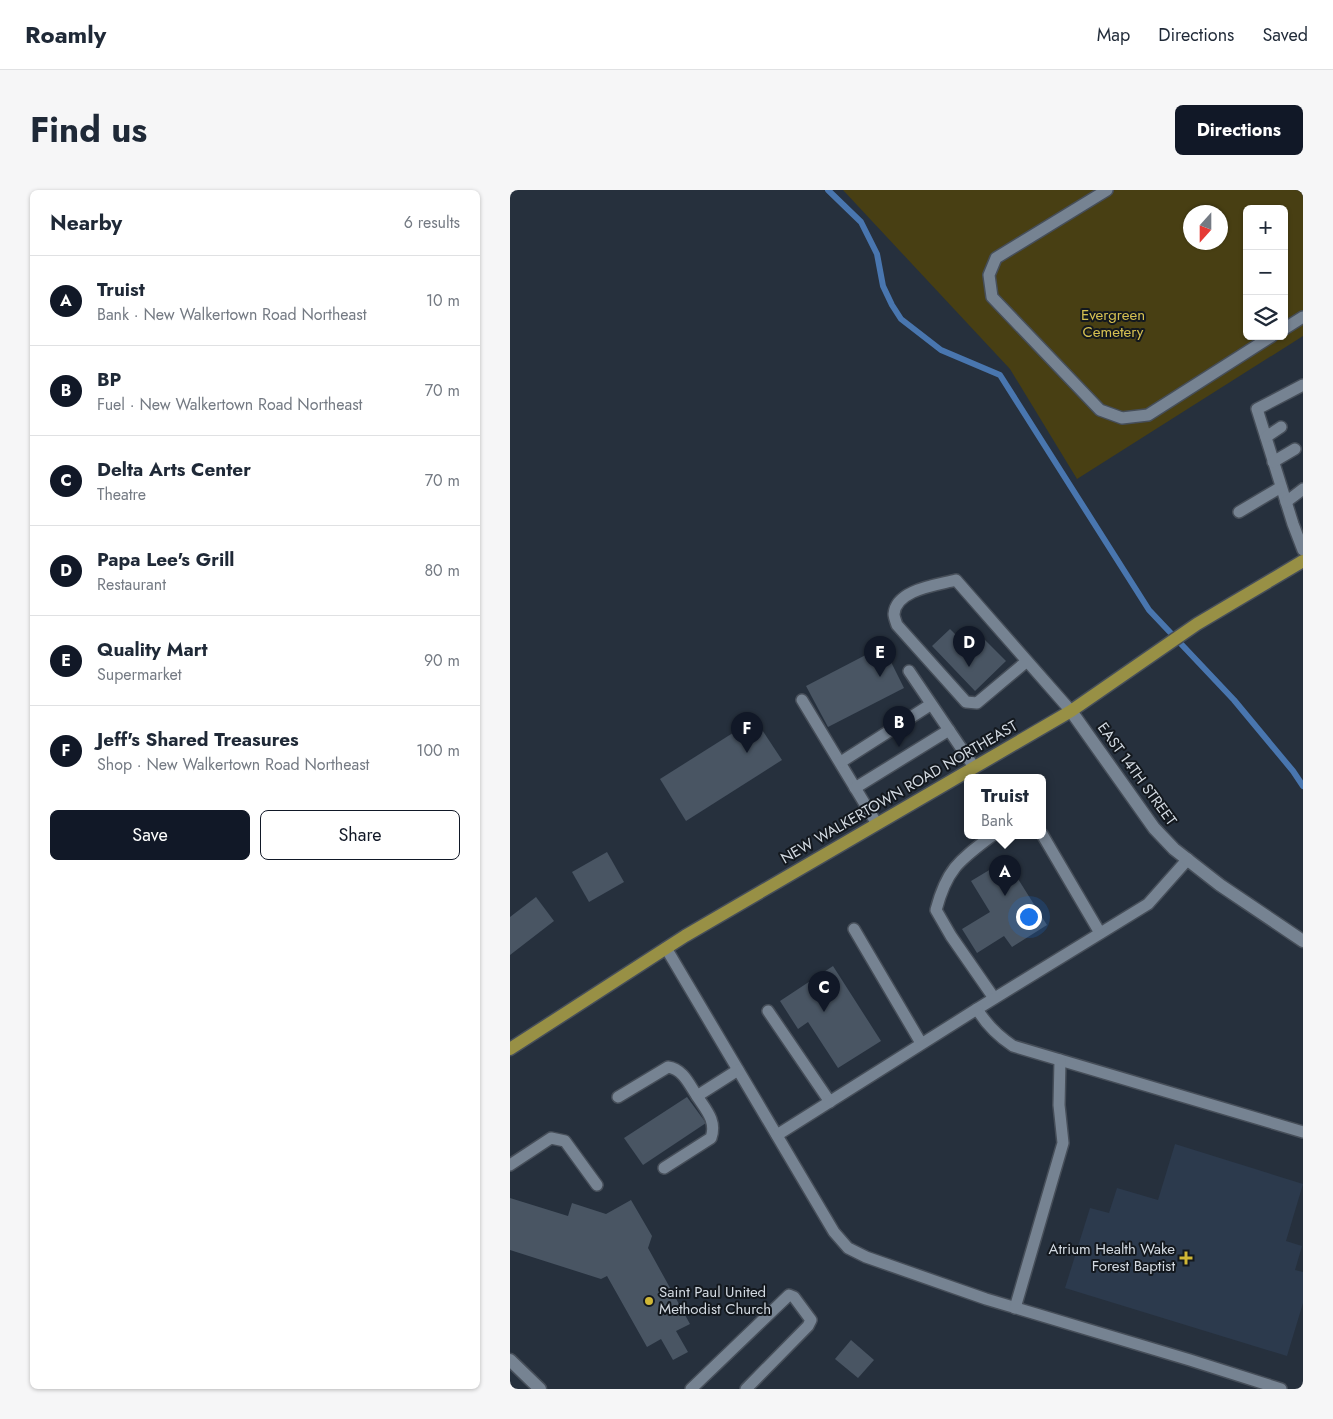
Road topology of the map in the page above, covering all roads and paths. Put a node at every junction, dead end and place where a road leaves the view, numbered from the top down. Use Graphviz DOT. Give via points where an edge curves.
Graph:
graph roads {
  1 [pos="1107,190"];
  2 [pos="1303,317"];
  3 [pos="1288,326"];
  4 [pos="1266,340"];
  5 [pos="1303,385"];
  6 [pos="1281,427"];
  7 [pos="1266,437"];
  8 [pos="1295,449"];
  9 [pos="1273,462"];
  10 [pos="1281,487"];
  11 [pos="1303,488"];
  12 [pos="1286,502"];
  13 [pos="1239,512"];
  14 [pos="1303,517"];
  15 [pos="1293,524"];
  16 [pos="1303,550"];
  17 [pos="1303,561"];
  18 [pos="1028,661"];
  19 [pos="909,671"];
  20 [pos="802,700"];
  21 [pos="930,704"];
  22 [pos="1071,711"];
  23 [pos="949,730"];
  24 [pos="841,762"];
  25 [pos="974,768"];
  26 [pos="855,788"];
  27 [pos="877,824"];
  28 [pos="988,839"];
  29 [pos="1045,839"];
  30 [pos="1188,859"];
  31 [pos="854,928"];
  32 [pos="1100,933"];
  33 [pos="1303,941"];
  34 [pos="666,948"];
  35 [pos="994,998"];
  36 [pos="977,1009"];
  37 [pos="768,1011"];
  38 [pos="921,1043"];
  39 [pos="510,1048"];
  40 [pos="1060,1060"];
  41 [pos="738,1070"];
  42 [pos="698,1096"];
  43 [pos="618,1097"];
  44 [pos="830,1102"];
  45 [pos="1303,1132"];
  46 [pos="777,1135"];
  47 [pos="510,1165"];
  48 [pos="664,1168"];
  49 [pos="597,1185"];
  50 [pos="1015,1308"];
  51 [pos="510,1360"];
  52 [pos="515,1373"];
  53 [pos="540,1389"];
  54 [pos="691,1389"];
  55 [pos="746,1389"];
  56 [pos="1281,1389"];
  1 -- 4 [label="lane" via="996,258 989,275 992,297 1100,410 1122,418 1148,415"];
  2 -- 3 [label="lane"];
  5 -- 7 [label="lane" via="1257,409"];
  6 -- 7 [label="lane"];
  7 -- 9 [label="lane"];
  8 -- 9 [label="lane"];
  9 -- 10 [label="lane"];
  10 -- 12 [label="lane"];
  10 -- 13 [label="lane"];
  11 -- 12 [label="lane"];
  12 -- 15 [label="lane"];
  14 -- 15 [label="lane"];
  15 -- 16 [label="lane"];
  17 -- 22 [label="main road, NEW WALKERTOWN ROAD NORTHEAST" via="1197,624"];
  18 -- 18 [label="lane" via="956,580 910,592 898,603 894,614 897,625 966,702 977,703"];
  18 -- 22 [label="lane"];
  19 -- 21 [label="lane"];
  20 -- 24 [label="lane"];
  21 -- 23 [label="lane"];
  21 -- 24 [label="lane"];
  22 -- 25 [label="main road, NEW WALKERTOWN ROAD NORTHEAST"];
  22 -- 30 [label="main road, EAST 14TH STREET" via="1145,818"];
  23 -- 25 [label="lane"];
  23 -- 26 [label="lane"];
  24 -- 26 [label="lane"];
  25 -- 27 [label="main road, NEW WALKERTOWN ROAD NORTHEAST"];
  26 -- 27 [label="lane"];
  27 -- 34 [label="main road, NEW WALKERTOWN ROAD NORTHEAST"];
  28 -- 35 [label="lane" via="950,873 936,910"];
  29 -- 32 [label="lane"];
  30 -- 32 [label="lane" via="1148,904"];
  30 -- 33 [label="main road, EAST 14TH STREET" via="1220,886"];
  31 -- 38 [label="lane"];
  32 -- 35 [label="lane"];
  34 -- 39 [label="main road, NEW WALKERTOWN ROAD NORTHEAST"];
  34 -- 41 [label="lane"];
  35 -- 36 [label="lane"];
  36 -- 38 [label="lane"];
  36 -- 40 [label="lane" via="1001,1039 1013,1046"];
  37 -- 44 [label="lane"];
  38 -- 44 [label="lane"];
  40 -- 45 [label="lane"];
  40 -- 50 [label="lane" via="1063,1143"];
  41 -- 42 [label="lane"];
  41 -- 46 [label="lane"];
  42 -- 43 [label="lane" via="680,1071 668,1067"];
  42 -- 48 [label="lane" via="713,1120 711,1138"];
  44 -- 46 [label="lane"];
  46 -- 50 [label="lane" via="834,1232 848,1248"];
  47 -- 49 [label="lane" via="551,1138 565,1141"];
  50 -- 56 [label="lane"];
  51 -- 52 [label="main road"];
  52 -- 53 [label="main road"];
  54 -- 55 [label="lane" via="789,1295 794,1297 811,1320 808,1326"];
}
